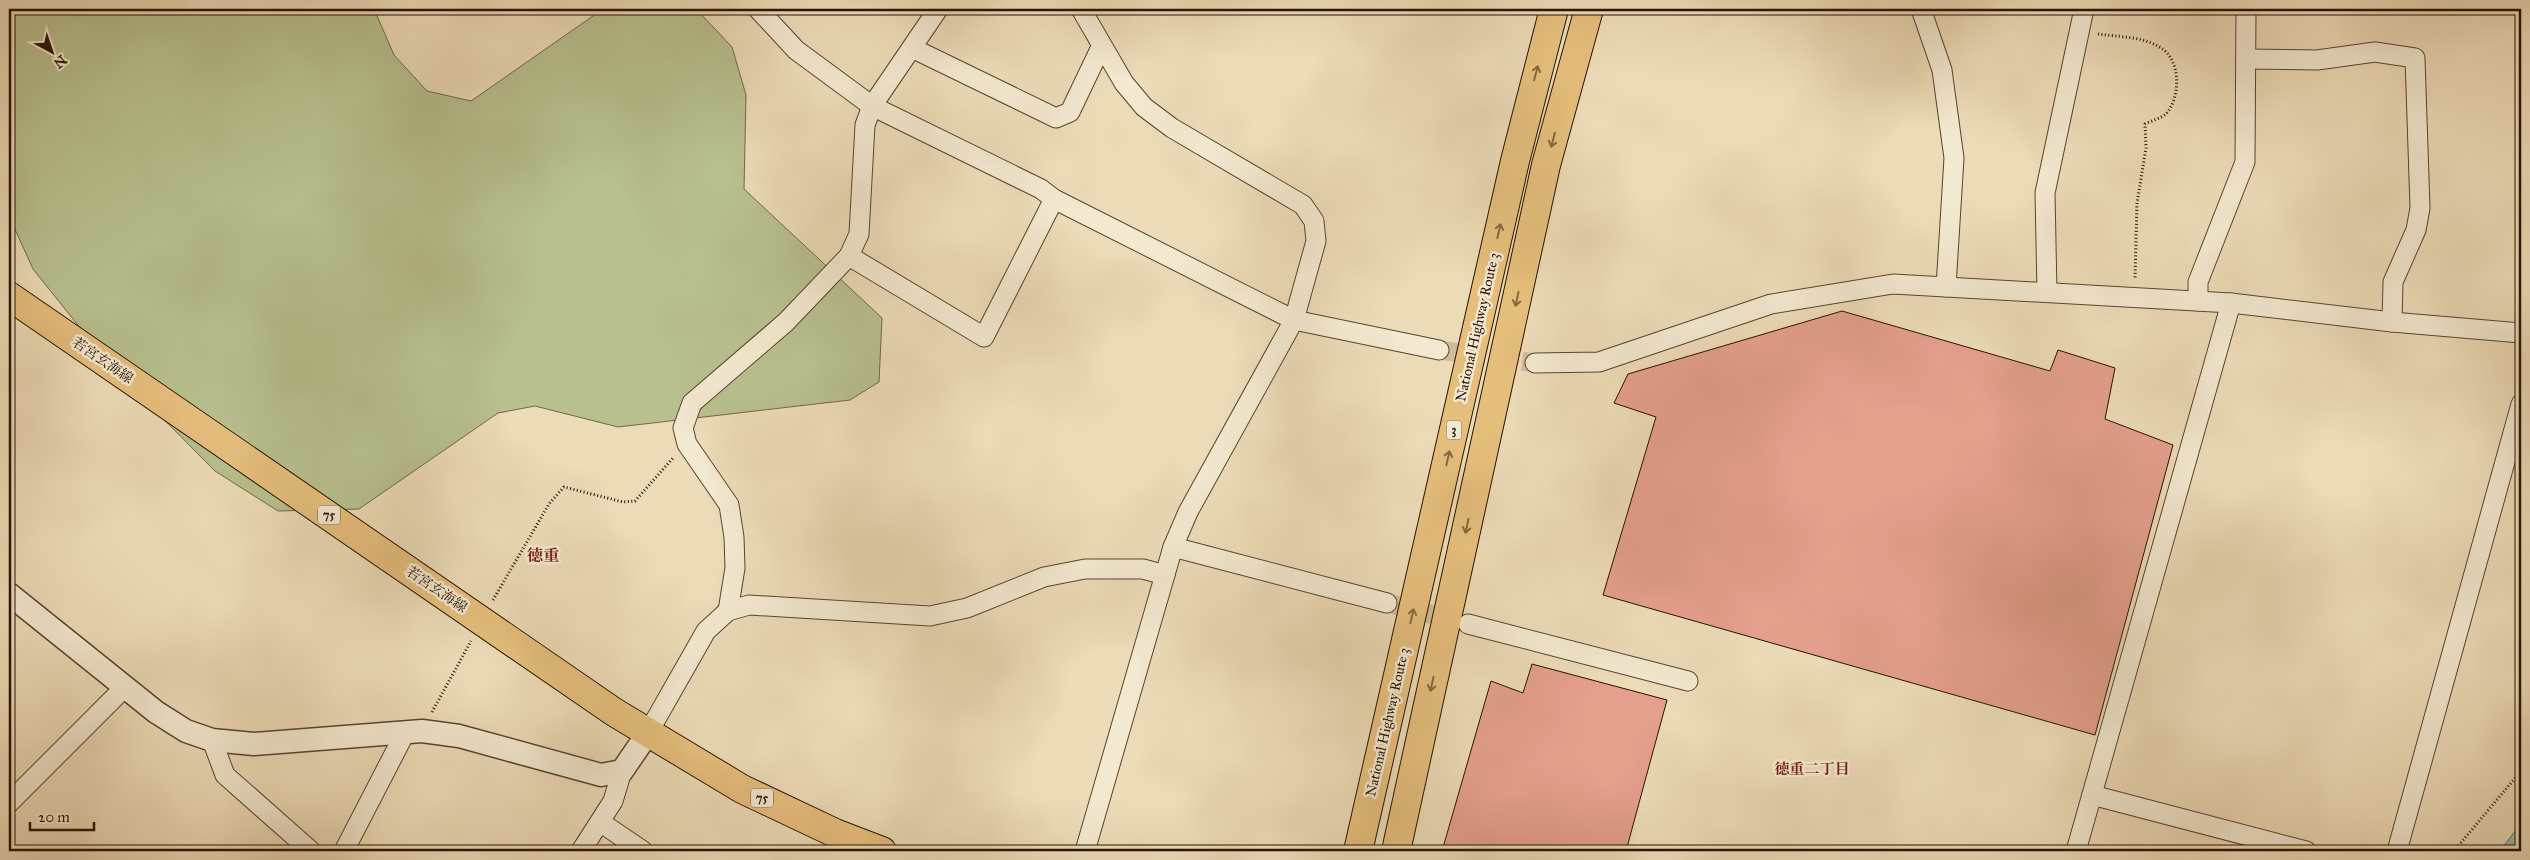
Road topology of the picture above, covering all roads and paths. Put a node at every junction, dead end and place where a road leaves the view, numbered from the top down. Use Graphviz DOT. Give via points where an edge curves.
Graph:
graph roads {
  1 [pos="758,9"];
  2 [pos="938,9"];
  3 [pos="1081,9"];
  4 [pos="1554,9"];
  5 [pos="1589,9"];
  6 [pos="1921,9"];
  7 [pos="2084,9"];
  8 [pos="2246,9"];
  9 [pos="2079,32"];
  10 [pos="1101,47"];
  11 [pos="912,48"];
  12 [pos="2246,58"];
  13 [pos="872,106"];
  14 [pos="1054,199"];
  15 [pos="850,256"];
  16 [pos="1946,287"];
  17 [pos="2046,292"];
  18 [pos="9,296"];
  19 [pos="2135,297"];
  20 [pos="2198,301"];
  21 [pos="2231,303"];
  22 [pos="1294,320"];
  23 [pos="2392,322"];
  24 [pos="2521,333"];
  25 [pos="1439,350"];
  26 [pos="1536,363"];
  27 [pos="2521,404"];
  28 [pos="688,444"];
  29 [pos="1173,547"];
  30 [pos="1164,575"];
  31 [pos="9,594"];
  32 [pos="1387,603"];
  33 [pos="728,611"];
  34 [pos="482,620"];
  35 [pos="1468,624"];
  36 [pos="1688,681"];
  37 [pos="124,688"];
  38 [pos="414,731"];
  39 [pos="648,733"];
  40 [pos="212,740"];
  41 [pos="622,771"];
  42 [pos="2521,771"];
  43 [pos="2092,795"];
  44 [pos="9,804"];
  45 [pos="600,822"];
  46 [pos="311,851"];
  47 [pos="344,851"];
  48 [pos="581,851"];
  49 [pos="644,851"];
  50 [pos="882,851"];
  51 [pos="1085,851"];
  52 [pos="1358,851"];
  53 [pos="1396,851"];
  54 [pos="2076,851"];
  55 [pos="2306,851"];
  56 [pos="2397,851"];
  57 [pos="2454,851"];
  1 -- 13 [label="street" via="796,50"];
  2 -- 11 [label="street"];
  3 -- 10 [label="street"];
  52 -- 4 [label="main road, National Highway Route 3 / 3, one-way" via="1517,152"];
  5 -- 53 [label="main road, one-way" via="1546,165"];
  6 -- 16 [label="street" via="1942,70 1954,158"];
  7 -- 9 [label="street"];
  8 -- 12 [label="street"];
  9 -- 17 [label="street" via="2045,192"];
  9 -- 19 [label="path" via="2144,40 2162,48 2172,57 2177,75 2174,97 2165,114 2145,124 2146,148 2136,203"];
  10 -- 11 [label="street" via="1070,112 1056,118"];
  10 -- 22 [label="street" via="1144,107 1172,128 1303,206 1314,221 1316,242"];
  11 -- 13 [label="street"];
  12 -- 20 [label="street" via="2245,162 2198,282"];
  12 -- 23 [label="street" via="2318,60 2375,52 2415,58 2420,208 2416,230 2393,282"];
  13 -- 14 [label="street" via="1041,189"];
  13 -- 15 [label="street" via="865,125 859,234"];
  14 -- 15 [label="street" via="984,337"];
  14 -- 22 [label="street"];
  15 -- 28 [label="street" via="786,322 692,403 683,428"];
  16 -- 17 [label="street"];
  16 -- 26 [label="street" via="1893,284 1771,304 1599,362"];
  17 -- 19 [label="street"];
  18 -- 34 [label="main road, 若宮玄海線 / 75"];
  19 -- 20 [label="street"];
  20 -- 21 [label="street"];
  21 -- 23 [label="street"];
  21 -- 43 [label="street"];
  22 -- 25 [label="street"];
  22 -- 29 [label="street" via="1188,512"];
  23 -- 24 [label="street"];
  27 -- 56 [label="street"];
  28 -- 33 [label="street" via="729,505 736,568"];
  28 -- 34 [label="path" via="635,501 623,502 564,487 550,504"];
  29 -- 30 [label="street"];
  29 -- 32 [label="street"];
  30 -- 33 [label="street" via="1143,569 1084,569 1044,577 967,608 930,616 748,605"];
  30 -- 51 [label="street"];
  31 -- 37 [label="street"];
  33 -- 39 [label="street" via="706,631"];
  34 -- 38 [label="path"];
  34 -- 39 [label="main road, 若宮玄海線 / 75"];
  35 -- 36 [label="street"];
  37 -- 40 [label="street" via="186,731"];
  37 -- 44 [label="street"];
  38 -- 40 [label="street" via="254,744"];
  38 -- 41 [label="street" via="459,736 601,775"];
  38 -- 47 [label="street"];
  39 -- 41 [label="street"];
  39 -- 50 [label="main road, 若宮玄海線 / 75" via="742,789 835,833"];
  40 -- 46 [label="street" via="226,775"];
  41 -- 45 [label="street" via="613,801"];
  42 -- 57 [label="path"];
  43 -- 54 [label="street"];
  43 -- 55 [label="street"];
  45 -- 48 [label="street"];
  45 -- 49 [label="street"];
}
